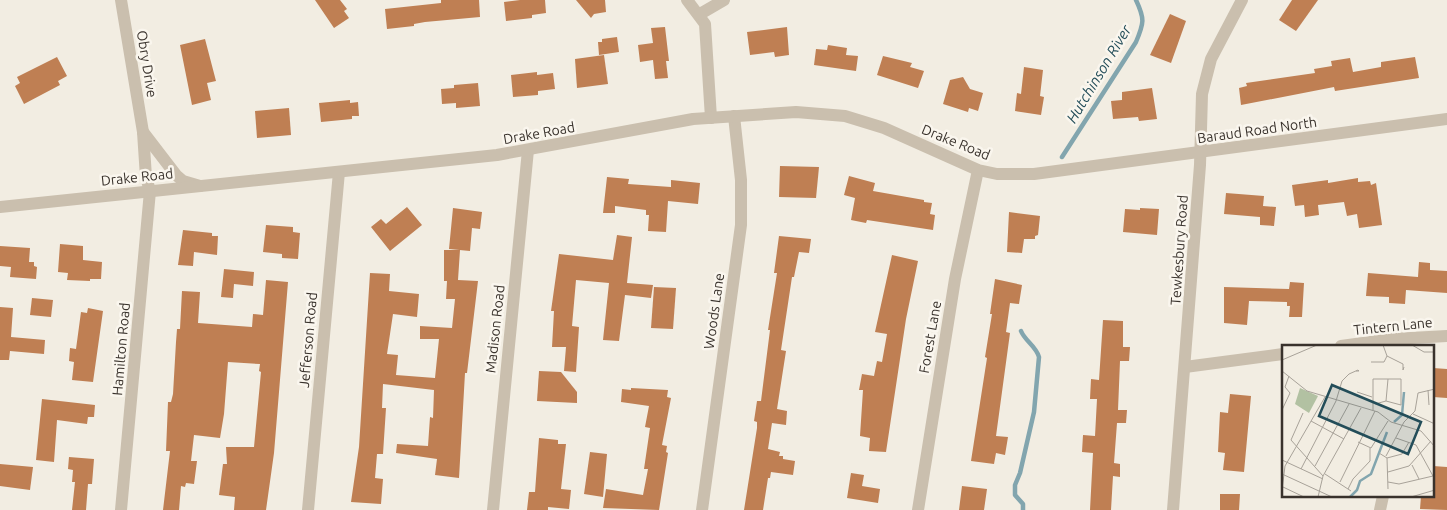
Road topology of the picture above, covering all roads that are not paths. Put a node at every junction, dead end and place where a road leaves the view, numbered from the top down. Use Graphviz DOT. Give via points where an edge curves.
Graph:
graph roads {
  1 [pos="121,0"];
  2 [pos="687,0"];
  3 [pos="724,0"];
  4 [pos="1242,0"];
  5 [pos="700,14"];
  6 [pos="734,116"];
  7 [pos="711,118"];
  8 [pos="1447,118"];
  9 [pos="143,132"];
  10 [pos="528,150"];
  11 [pos="1200,153"];
  12 [pos="978,170"];
  13 [pos="1071,170"];
  14 [pos="339,172"];
  15 [pos="200,186"];
  16 [pos="150,191"];
  17 [pos="0,207"];
  18 [pos="1447,336"];
  19 [pos="1393,343"];
  20 [pos="1358,345"];
  21 [pos="1282,354"];
  22 [pos="1185,367"];
  23 [pos="121,510"];
  24 [pos="308,510"];
  25 [pos="493,510"];
  26 [pos="702,510"];
  27 [pos="918,510"];
  28 [pos="1173,510"];
  1 -- 9 [label="street, Obry Drive"];
  2 -- 5 [label="street"];
  3 -- 5 [label="street"];
  4 -- 11 [label="street, Tewkesbury Road" via="1206,74"];
  5 -- 7 [label="street" via="707,35"];
  6 -- 7 [label="street, Drake Road"];
  6 -- 12 [label="street, Drake Road" via="796,112 846,116 884,128"];
  6 -- 26 [label="street, Woods Lane" via="741,180 741,225"];
  7 -- 10 [label="street, Drake Road"];
  8 -- 11 [label="street, Baraud Road North"];
  9 -- 15 [label="street, Obry Drive" via="176,175"];
  9 -- 16 [label="street, Obry Drive"];
  10 -- 14 [label="street, Drake Road"];
  10 -- 25 [label="street, Madison Road"];
  11 -- 13 [label="street, Baraud Road North"];
  11 -- 22 [label="street, Tewkesbury Road"];
  12 -- 13 [label="street, Drake Road" via="997,174"];
  12 -- 27 [label="street, Forest Lane" via="955,279"];
  14 -- 15 [label="street, Drake Road"];
  14 -- 24 [label="street, Jefferson Road"];
  15 -- 16 [label="street, Drake Road"];
  16 -- 17 [label="street, Drake Road"];
  16 -- 23 [label="street, Hamilton Road"];
  18 -- 19 [label="street, Tintern Lane"];
  19 -- 20 [label="street, Tintern Lane"];
  21 -- 22 [label="street"];
  22 -- 28 [label="street, Tewkesbury Road"];
}
